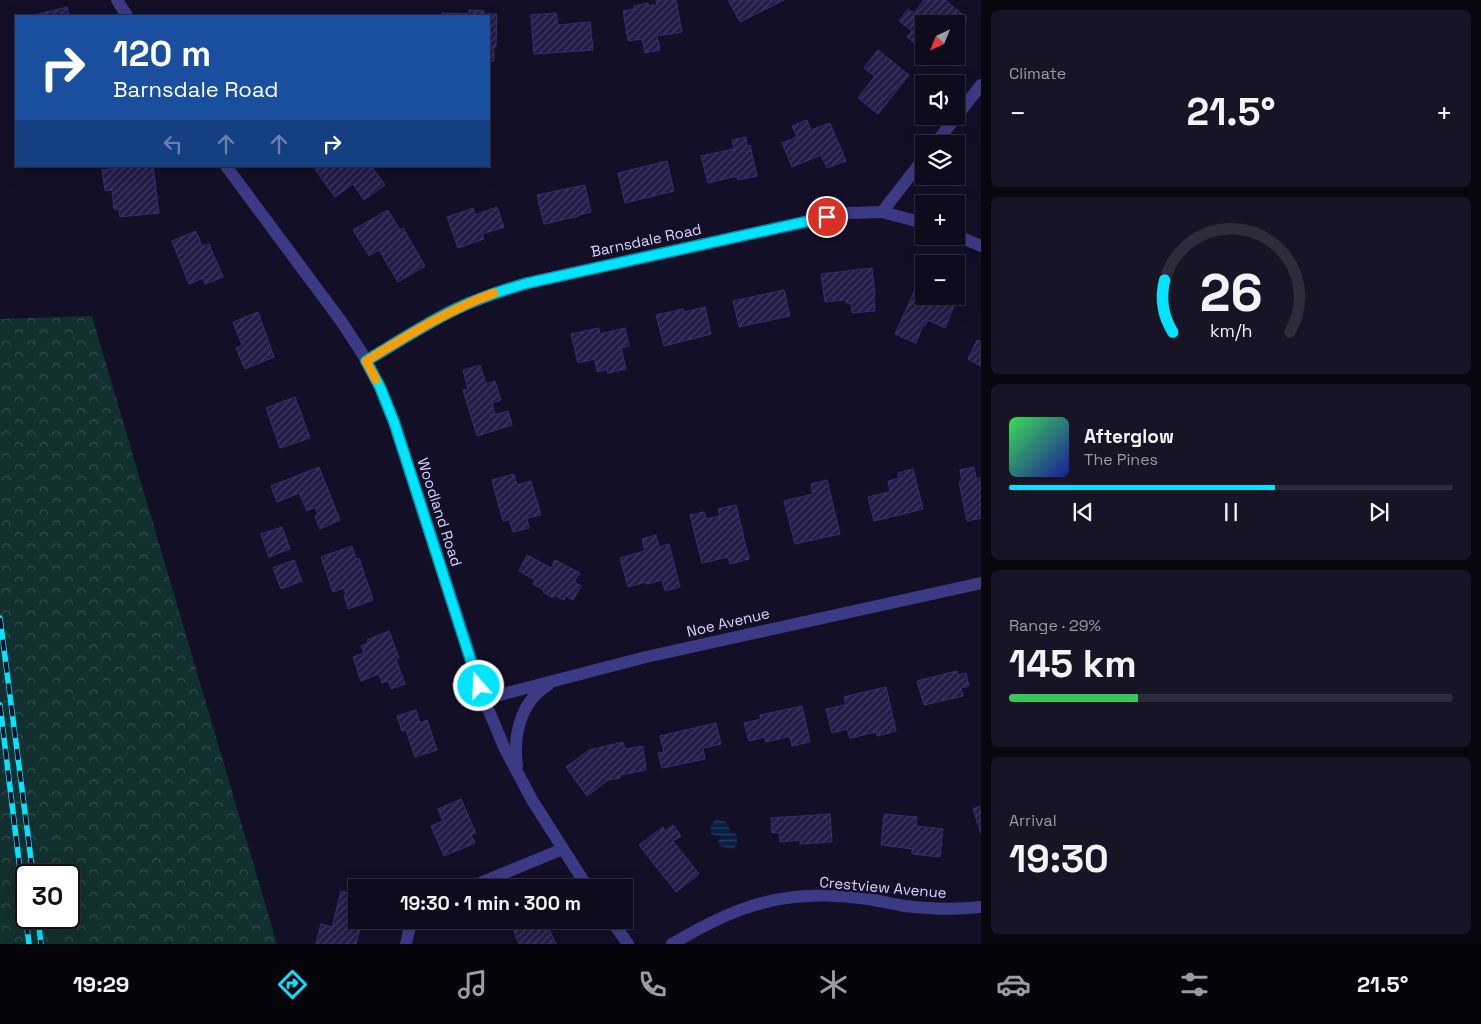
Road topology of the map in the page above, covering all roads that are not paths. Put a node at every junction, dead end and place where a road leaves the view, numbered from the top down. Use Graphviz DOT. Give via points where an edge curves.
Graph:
graph roads {
  1 [pos="116,0"];
  2 [pos="126,15"];
  3 [pos="981,85"];
  4 [pos="942,135"];
  5 [pos="227,167"];
  6 [pos="915,170"];
  7 [pos="882,212"];
  8 [pos="915,221"];
  9 [pos="965,239"];
  10 [pos="981,246"];
  11 [pos="366,361"];
  12 [pos="981,582"];
  13 [pos="554,681"];
  14 [pos="484,699"];
  15 [pos="518,774"];
  16 [pos="563,848"];
  17 [pos="489,879"];
  18 [pos="582,879"];
  19 [pos="981,908"];
  20 [pos="410,929"];
  21 [pos="617,929"];
  22 [pos="406,944"];
  23 [pos="628,944"];
  24 [pos="672,944"];
  1 -- 2 [label="street"];
  3 -- 4 [label="street"];
  5 -- 11 [label="street, Woodland Road"];
  6 -- 7 [label="street"];
  7 -- 8 [label="street, Barnsdale Road"];
  7 -- 11 [label="street, Barnsdale Road" via="827,217 528,283 456,309"];
  9 -- 10 [label="street"];
  11 -- 14 [label="street, Woodland Road" via="394,422"];
  12 -- 13 [label="street, Noe Avenue"];
  13 -- 14 [label="street, Noe Avenue"];
  13 -- 15 [label="street" via="534,696 522,716 516,738"];
  14 -- 15 [label="street, Woodland Road"];
  15 -- 16 [label="street, Woodland Road"];
  16 -- 17 [label="street"];
  16 -- 18 [label="street, Woodland Road"];
  19 -- 24 [label="street, Crestview Avenue" via="942,910 866,898 790,898 741,909"];
  20 -- 22 [label="street"];
  21 -- 23 [label="street"];
}
